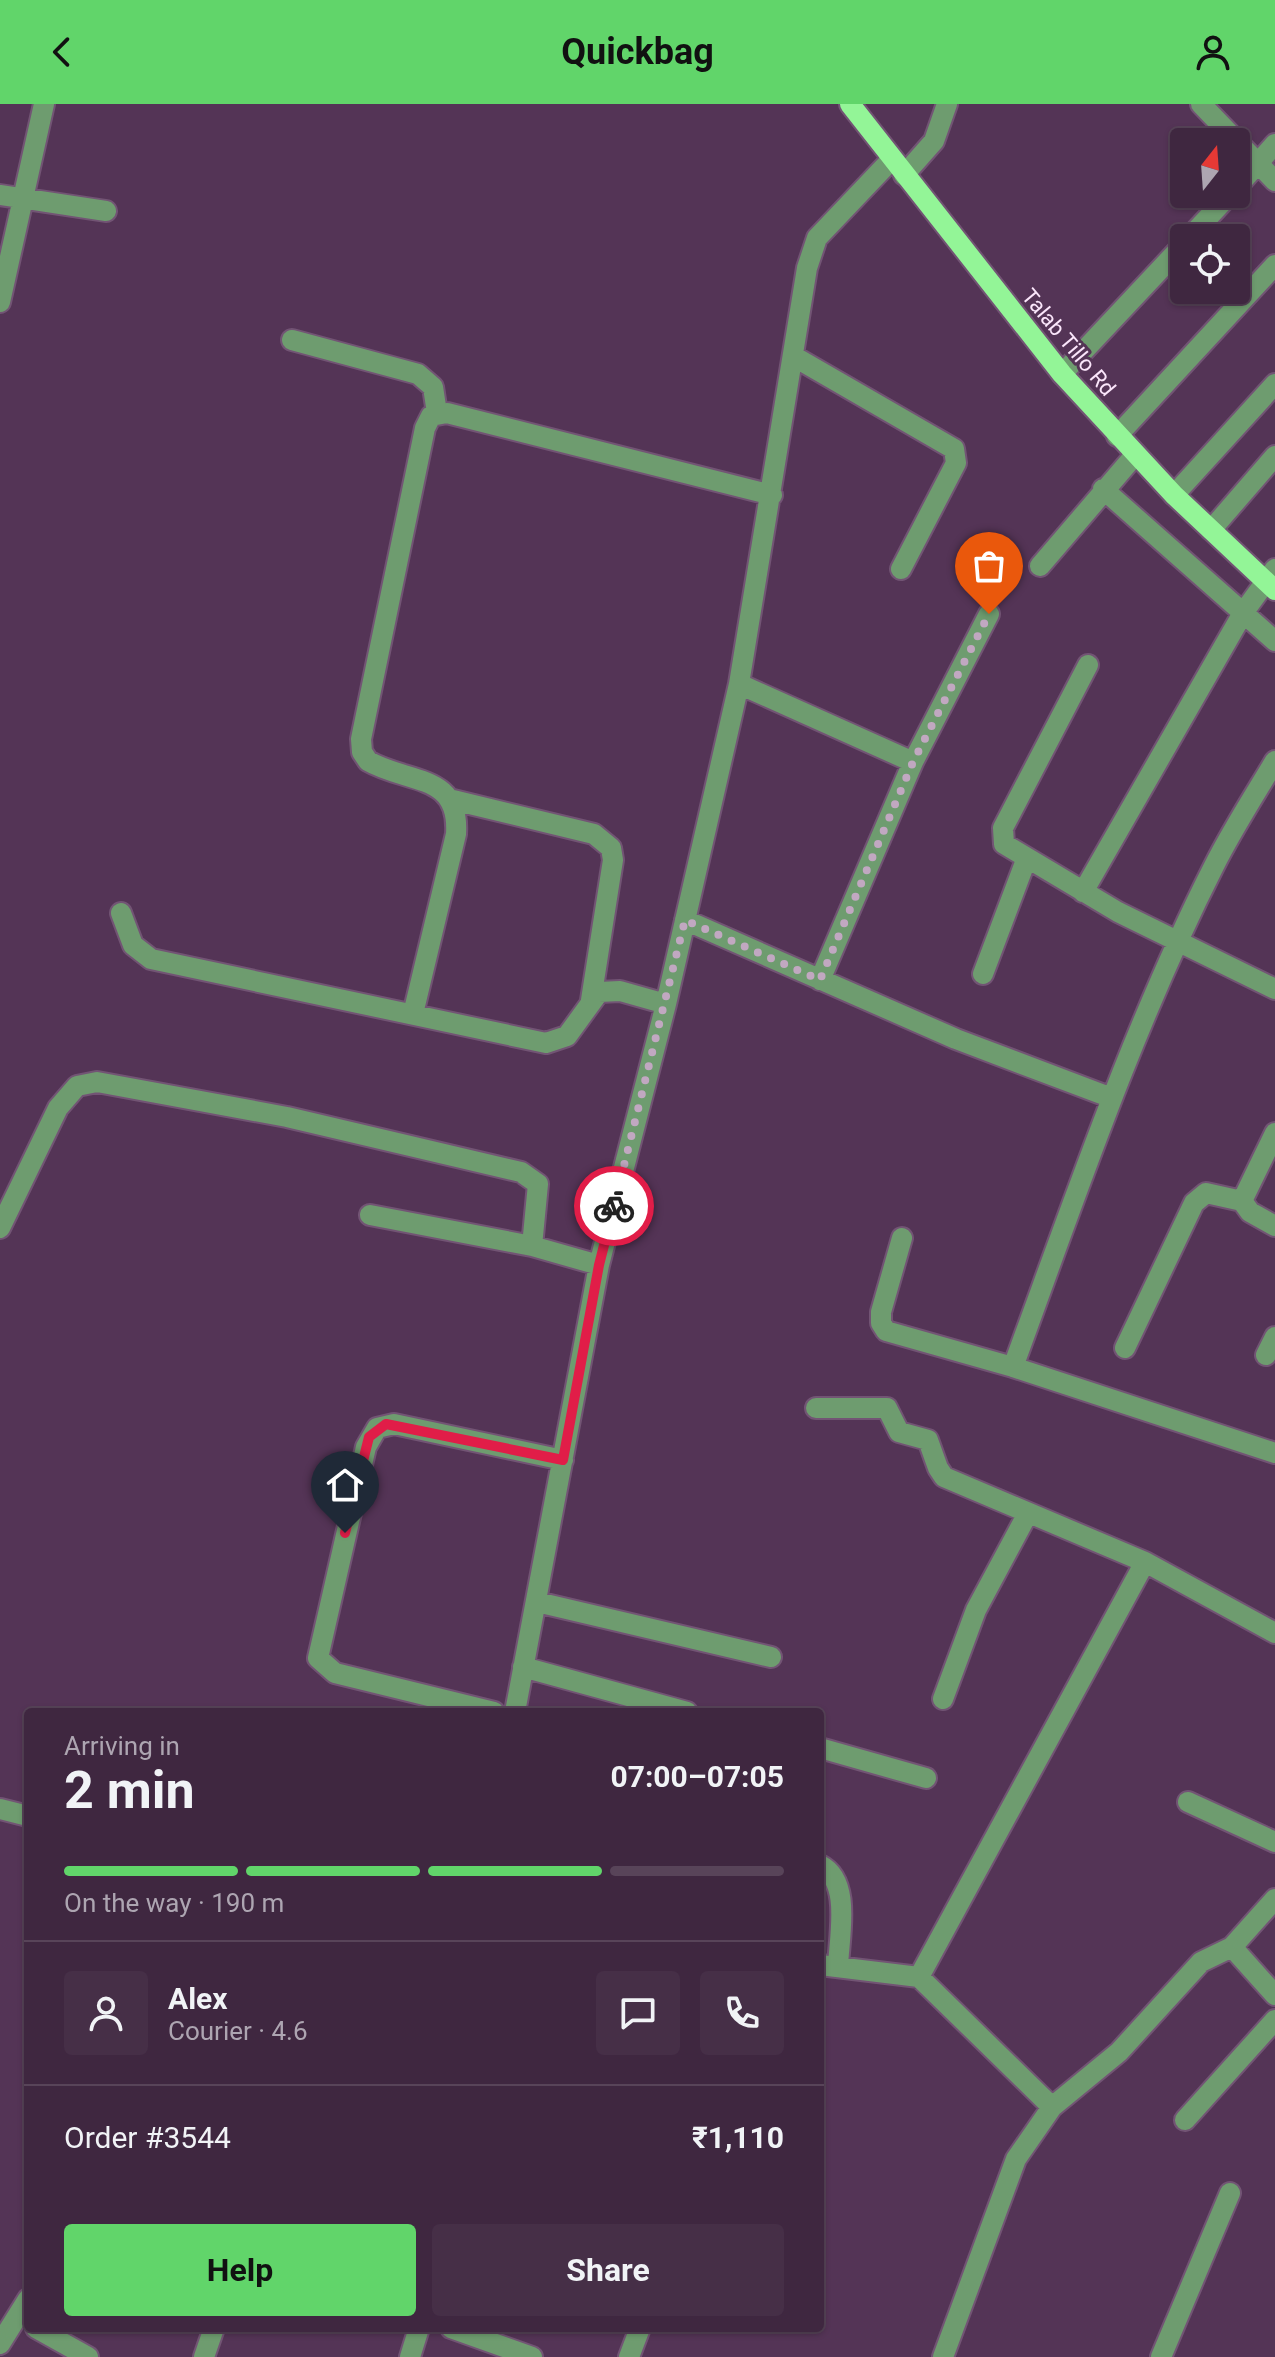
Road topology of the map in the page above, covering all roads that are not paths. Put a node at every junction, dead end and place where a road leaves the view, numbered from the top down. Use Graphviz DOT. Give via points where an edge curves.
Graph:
graph roads {
  1 [pos="44,104"];
  2 [pos="850,104"];
  3 [pos="947,104"];
  4 [pos="1201,104"];
  5 [pos="1275,144"];
  6 [pos="1258,164"];
  7 [pos="898,167"];
  8 [pos="1250,173"];
  9 [pos="1275,181"];
  10 [pos="0,195"];
  11 [pos="22,199"];
  12 [pos="1217,208"];
  13 [pos="106,211"];
  14 [pos="1202,224"];
  15 [pos="1170,259"];
  16 [pos="1275,265"];
  17 [pos="0,302"];
  18 [pos="292,340"];
  19 [pos="793,356"];
  20 [pos="1062,374"];
  21 [pos="1275,384"];
  22 [pos="437,413"];
  23 [pos="1117,436"];
  24 [pos="1135,455"];
  25 [pos="1275,456"];
  26 [pos="1110,481"];
  27 [pos="772,495"];
  28 [pos="1174,495"];
  29 [pos="1211,530"];
  30 [pos="1040,566"];
  31 [pos="901,569"];
  32 [pos="1261,592"];
  33 [pos="989,614"];
  34 [pos="1275,641"];
  35 [pos="1088,665"];
  36 [pos="739,684"];
  37 [pos="1275,761"];
  38 [pos="913,762"];
  39 [pos="453,800"];
  40 [pos="1026,860"];
  41 [pos="1083,892"];
  42 [pos="121,913"];
  43 [pos="685,920"];
  44 [pos="1178,943"];
  45 [pos="983,974"];
  46 [pos="820,980"];
  47 [pos="1275,989"];
  48 [pos="591,1000"];
  49 [pos="666,1004"];
  50 [pos="413,1014"];
  51 [pos="1112,1098"];
  52 [pos="1275,1133"];
  53 [pos="1242,1201"];
  54 [pos="370,1215"];
  55 [pos="1275,1226"];
  56 [pos="0,1228"];
  57 [pos="902,1238"];
  58 [pos="532,1246"];
  59 [pos="599,1265"];
  60 [pos="1125,1348"];
  61 [pos="1013,1367"];
  62 [pos="816,1408"];
  63 [pos="1275,1453"];
  64 [pos="563,1460"];
  65 [pos="1028,1513"];
  66 [pos="1145,1562"];
  67 [pos="537,1602"];
  68 [pos="1275,1633"];
  69 [pos="771,1657"];
  70 [pos="523,1667"];
  71 [pos="943,1699"];
  72 [pos="478,1708"];
  73 [pos="516,1708"];
  74 [pos="672,1708"];
  75 [pos="824,1749"];
  76 [pos="926,1778"];
  77 [pos="1188,1802"];
  78 [pos="0,1809"];
  79 [pos="24,1815"];
  80 [pos="1275,1842"];
  81 [pos="824,1868"];
  82 [pos="1275,1899"];
  83 [pos="1232,1947"];
  84 [pos="829,1966"];
  85 [pos="919,1977"];
  86 [pos="1275,1995"];
  87 [pos="1275,2020"];
  88 [pos="1052,2107"];
  89 [pos="1185,2120"];
  90 [pos="1230,2193"];
  91 [pos="0,2302"];
  92 [pos="24,2313"];
  93 [pos="43,2332"];
  94 [pos="213,2332"];
  95 [pos="418,2332"];
  96 [pos="462,2332"];
  97 [pos="638,2332"];
  98 [pos="0,2344"];
  99 [pos="88,2357"];
  100 [pos="204,2357"];
  101 [pos="410,2357"];
  102 [pos="532,2357"];
  103 [pos="629,2357"];
  104 [pos="943,2357"];
  105 [pos="1161,2357"];
  1 -- 11 [label="street"];
  2 -- 7 [label="main road, Talab Tillo Rd"];
  3 -- 7 [label="street" via="934,141"];
  4 -- 6 [label="street"];
  5 -- 6 [label="street"];
  6 -- 8 [label="street"];
  6 -- 9 [label="street"];
  7 -- 19 [label="street" via="817,238"];
  7 -- 20 [label="main road, Talab Tillo Rd"];
  10 -- 11 [label="street"];
  11 -- 13 [label="street"];
  11 -- 17 [label="street"];
  12 -- 14 [label="street"];
  15 -- 20 [label="street"];
  16 -- 23 [label="street"];
  18 -- 22 [label="street" via="425,377 433,387"];
  19 -- 27 [label="street"];
  19 -- 31 [label="street" via="954,449 956,463"];
  20 -- 23 [label="main road, Talab Tillo Rd"];
  21 -- 28 [label="street"];
  22 -- 27 [label="street"];
  22 -- 39 [label="street" via="425,428 361,739 368,761 433,785"];
  23 -- 24 [label="main road, Talab Tillo Rd"];
  24 -- 26 [label="street"];
  24 -- 28 [label="main road, Talab Tillo Rd"];
  25 -- 29 [label="street"];
  26 -- 30 [label="street"];
  26 -- 32 [label="street"];
  27 -- 36 [label="street"];
  28 -- 29 [label="main road, Talab Tillo Rd"];
  29 -- 32 [label="main road, Talab Tillo Rd"];
  32 -- 34 [label="street"];
  32 -- 41 [label="street"];
  33 -- 38 [label="street"];
  35 -- 40 [label="street" via="1003,828 1004,844"];
  36 -- 38 [label="street"];
  36 -- 43 [label="street"];
  37 -- 44 [label="street" via="1215,862"];
  38 -- 46 [label="street"];
  39 -- 48 [label="street" via="594,834 611,848"];
  39 -- 50 [label="street" via="456,834"];
  40 -- 41 [label="street"];
  40 -- 45 [label="street"];
  41 -- 44 [label="street"];
  42 -- 50 [label="street" via="133,945 151,959"];
  43 -- 46 [label="street"];
  43 -- 49 [label="street"];
  44 -- 47 [label="street"];
  44 -- 51 [label="street"];
  46 -- 51 [label="street"];
  48 -- 49 [label="street" via="608,990"];
  48 -- 50 [label="street" via="567,1036 546,1043"];
  49 -- 59 [label="street"];
  51 -- 61 [label="street"];
  52 -- 53 [label="street"];
  53 -- 55 [label="street"];
  53 -- 60 [label="street" via="1206,1193 1194,1203"];
  54 -- 58 [label="street"];
  56 -- 58 [label="street" via="58,1108 77,1086 97,1082 287,1117 521,1172 538,1184"];
  57 -- 61 [label="street" via="881,1312 886,1331"];
  58 -- 59 [label="street"];
  59 -- 64 [label="street"];
  61 -- 63 [label="street"];
  62 -- 65 [label="street" via="887,1408 899,1432 928,1440 944,1477"];
  64 -- 67 [label="street"];
  64 -- 72 [label="street" via="394,1424 377,1428 366,1447 318,1658 335,1673"];
  65 -- 66 [label="street"];
  65 -- 71 [label="street" via="976,1610"];
  66 -- 68 [label="street"];
  66 -- 85 [label="street"];
  67 -- 69 [label="street"];
  67 -- 70 [label="street"];
  70 -- 73 [label="street"];
  70 -- 74 [label="street"];
  75 -- 76 [label="street"];
  77 -- 80 [label="street"];
  78 -- 79 [label="street"];
  81 -- 84 [label="street" via="839,1885"];
  82 -- 83 [label="street"];
  83 -- 86 [label="street"];
  83 -- 88 [label="street" via="1201,1962 1119,2052"];
  84 -- 85 [label="street"];
  85 -- 88 [label="street"];
  87 -- 89 [label="street"];
  88 -- 104 [label="street" via="1016,2159"];
  90 -- 105 [label="street"];
  91 -- 92 [label="street"];
  92 -- 98 [label="street"];
  93 -- 99 [label="street"];
  94 -- 100 [label="street"];
  95 -- 101 [label="street"];
  96 -- 102 [label="street"];
  97 -- 103 [label="street"];
}
